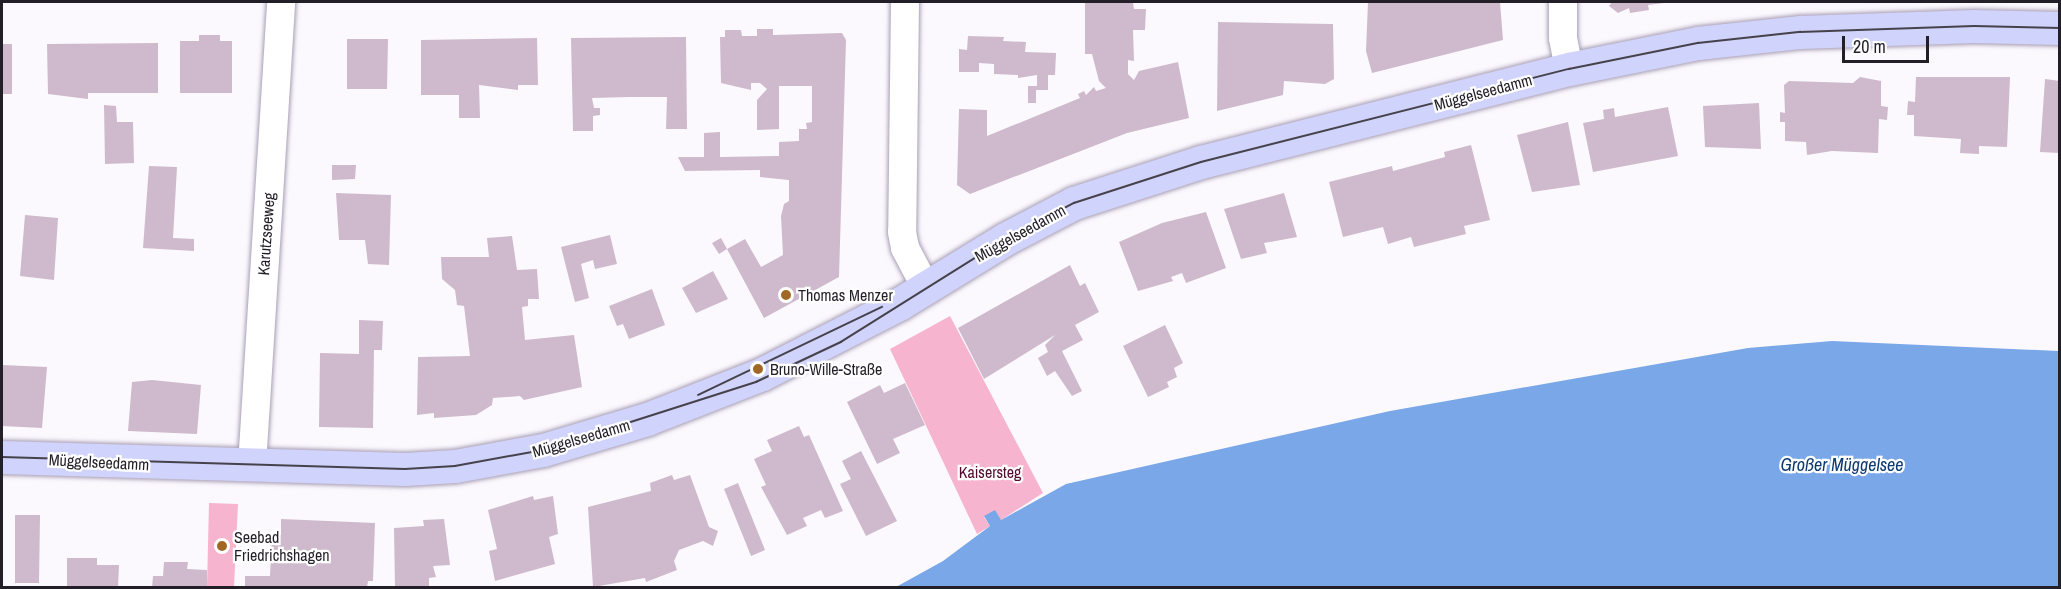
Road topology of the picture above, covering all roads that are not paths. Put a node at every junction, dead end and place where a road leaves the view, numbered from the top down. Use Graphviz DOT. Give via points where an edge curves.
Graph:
graph roads {
  1 [pos="281,2"];
  2 [pos="905,2"];
  3 [pos="1563,2"];
  4 [pos="2060,28"];
  5 [pos="1569,69"];
  6 [pos="926,288"];
  7 [pos="2,457"];
  8 [pos="252,466"];
  1 -- 8 [label="street, Karutzseeweg"];
  2 -- 6 [label="street" via="902,232 904,248"];
  3 -- 5 [label="street" via="1563,38"];
  4 -- 5 [label="main road, Müggelseedamm" via="1974,26 1800,32 1698,43"];
  5 -- 6 [label="main road, Müggelseedamm" via="1135,182 1074,203 1005,239"];
  6 -- 8 [label="main road, Müggelseedamm" via="762,374 647,419 543,450 455,466 405,469"];
  7 -- 8 [label="main road, Müggelseedamm"];
}
